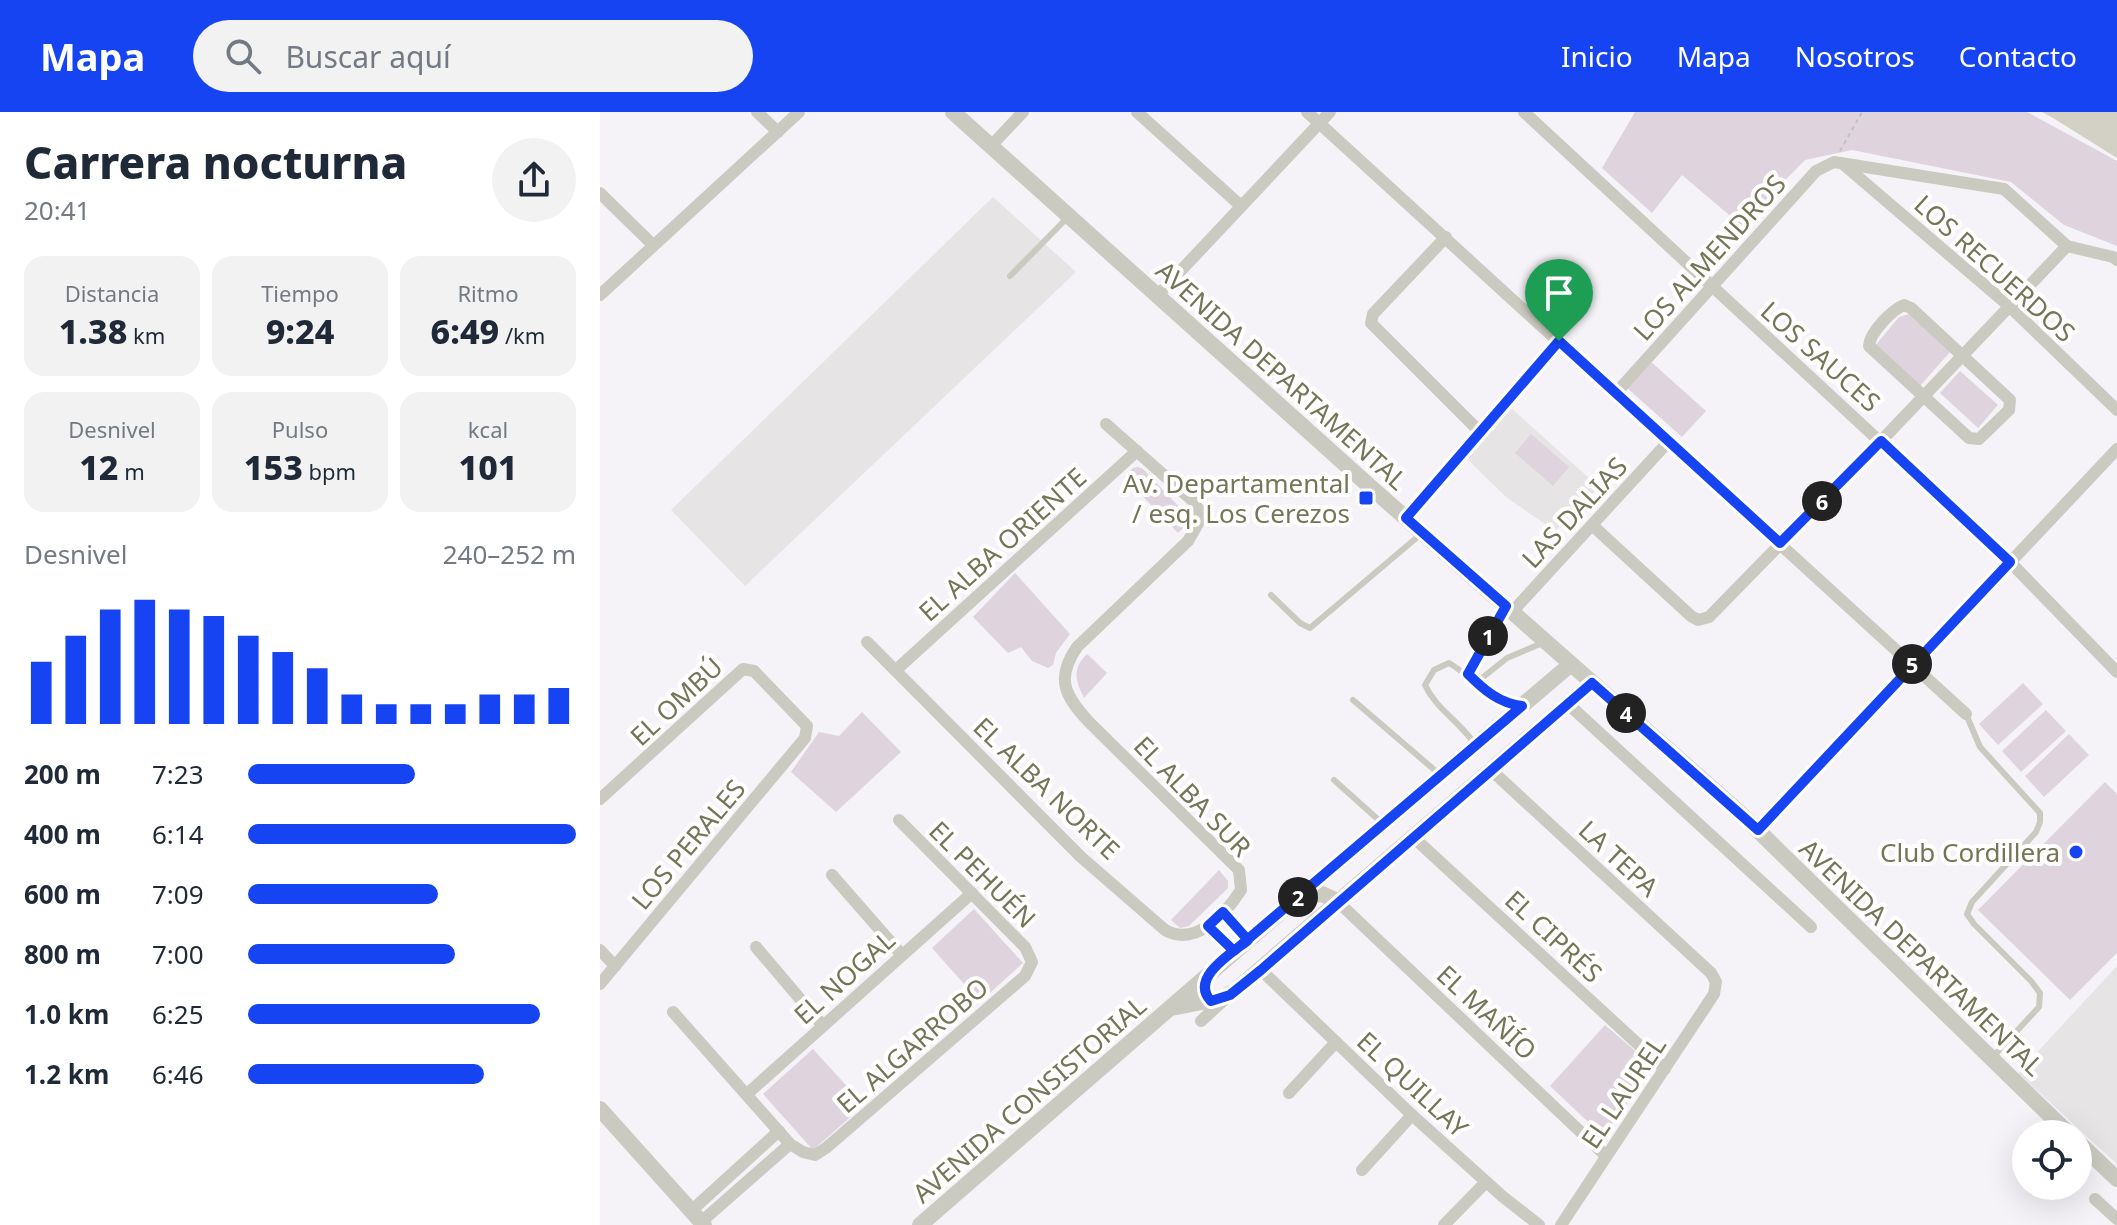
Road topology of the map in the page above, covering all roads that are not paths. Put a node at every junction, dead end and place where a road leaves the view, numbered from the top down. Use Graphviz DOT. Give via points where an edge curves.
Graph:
graph roads {
  1 [pos="757,112"];
  2 [pos="799,112"];
  3 [pos="953,112"];
  4 [pos="1023,112"];
  5 [pos="1137,112"];
  6 [pos="1307,112"];
  7 [pos="1330,112"];
  8 [pos="1524,112"];
  9 [pos="1319,123"];
  10 [pos="778,132"];
  11 [pos="991,146"];
  12 [pos="1837,162"];
  13 [pos="600,193"];
  14 [pos="1241,206"];
  15 [pos="1068,217"];
  16 [pos="1446,237"];
  17 [pos="653,245"];
  18 [pos="2067,246"];
  19 [pos="2117,260"];
  20 [pos="1010,276"];
  21 [pos="1712,287"];
  22 [pos="600,295"];
  23 [pos="1157,296"];
  24 [pos="2009,306"];
  25 [pos="1559,341"];
  26 [pos="1962,354"];
  27 [pos="1616,393"];
  28 [pos="1923,395"];
  29 [pos="2117,410"];
  30 [pos="1106,424"];
  31 [pos="1480,432"];
  32 [pos="1669,441"];
  33 [pos="1881,441"];
  34 [pos="2117,449"];
  35 [pos="1137,451"];
  36 [pos="1406,518"];
  37 [pos="1592,525"];
  38 [pos="1423,533"];
  39 [pos="1780,543"];
  40 [pos="2010,562"];
  41 [pos="1271,595"];
  42 [pos="1509,609"];
  43 [pos="867,642"];
  44 [pos="1546,642"];
  45 [pos="1571,664"];
  46 [pos="1912,664"];
  47 [pos="747,669"];
  48 [pos="896,670"];
  49 [pos="2117,672"];
  50 [pos="1468,674"];
  51 [pos="1477,682"];
  52 [pos="1592,683"];
  53 [pos="1353,700"];
  54 [pos="1567,703"];
  55 [pos="1522,706"];
  56 [pos="1966,714"];
  57 [pos="1541,726"];
  58 [pos="1476,746"];
  59 [pos="1490,769"];
  60 [pos="1441,775"];
  61 [pos="1334,780"];
  62 [pos="600,799"];
  63 [pos="899,820"];
  64 [pos="1383,824"];
  65 [pos="1758,830"];
  66 [pos="1412,836"];
  67 [pos="832,875"];
  68 [pos="972,893"];
  69 [pos="1299,896"];
  70 [pos="1337,901"];
  71 [pos="1223,912"];
  72 [pos="1208,926"];
  73 [pos="1811,927"];
  74 [pos="1248,940"];
  75 [pos="756,947"];
  76 [pos="600,950"];
  77 [pos="1234,951"];
  78 [pos="902,955"];
  79 [pos="1032,962"];
  80 [pos="615,966"];
  81 [pos="1261,970"];
  82 [pos="1208,974"];
  83 [pos="1716,982"];
  84 [pos="600,984"];
  85 [pos="1230,995"];
  86 [pos="1211,1001"];
  87 [pos="1169,1009"];
  88 [pos="673,1012"];
  89 [pos="1201,1021"];
  90 [pos="823,1026"];
  91 [pos="1336,1042"];
  92 [pos="1990,1060"];
  93 [pos="1665,1069"];
  94 [pos="1289,1093"];
  95 [pos="747,1094"];
  96 [pos="600,1109"];
  97 [pos="1412,1115"];
  98 [pos="2054,1120"];
  99 [pos="779,1131"];
  100 [pos="790,1144"];
  101 [pos="2092,1155"];
  102 [pos="1606,1156"];
  103 [pos="1362,1170"];
  104 [pos="2117,1179"];
  105 [pos="1486,1182"];
  106 [pos="2095,1199"];
  107 [pos="699,1219"];
  108 [pos="2117,1219"];
  109 [pos="920,1225"];
  110 [pos="1444,1225"];
  111 [pos="1539,1225"];
  112 [pos="1561,1225"];
  1 -- 10 [label="street"];
  2 -- 10 [label="street"];
  3 -- 11 [label="street, AVENIDA DEPARTAMENTAL"];
  4 -- 11 [label="street"];
  5 -- 14 [label="street"];
  6 -- 9 [label="street"];
  7 -- 9 [label="street"];
  8 -- 21 [label="street, LOS SAUCES"];
  9 -- 14 [label="street"];
  9 -- 16 [label="street"];
  10 -- 17 [label="street"];
  11 -- 15 [label="street, AVENIDA DEPARTAMENTAL"];
  12 -- 18 [label="street" via="2004,189"];
  12 -- 21 [label="street, LOS ALMENDROS" via="1816,171"];
  12 -- 24 [label="street, LOS RECUERDOS"];
  13 -- 17 [label="street"];
  14 -- 23 [label="street"];
  15 -- 20 [label="lane"];
  15 -- 23 [label="street, AVENIDA DEPARTAMENTAL"];
  16 -- 25 [label="street"];
  16 -- 31 [label="street" via="1371,320"];
  17 -- 22 [label="street"];
  18 -- 19 [label="street"];
  18 -- 24 [label="street"];
  21 -- 27 [label="street, LOS ALMENDROS"];
  21 -- 33 [label="street, LOS SAUCES"];
  23 -- 36 [label="street, AVENIDA DEPARTAMENTAL"];
  24 -- 26 [label="street"];
  24 -- 29 [label="street, LOS RECUERDOS"];
  25 -- 27 [label="street"];
  25 -- 31 [label="street"];
  26 -- 28 [label="street"];
  26 -- 28 [label="street" via="2008,397 2009,410 1975,440"];
  26 -- 28 [label="street" via="1904,305 1870,337 1869,346"];
  27 -- 32 [label="street"];
  28 -- 33 [label="street"];
  30 -- 35 [label="street"];
  31 -- 36 [label="street"];
  32 -- 37 [label="street, LAS DALIAS"];
  32 -- 39 [label="street"];
  33 -- 39 [label="street"];
  33 -- 40 [label="street, LOS SAUCES"];
  34 -- 40 [label="street"];
  35 -- 48 [label="street, EL ALBA ORIENTE"];
  35 -- 71 [label="street, EL ALBA SUR" via="1193,501 1199,510 1198,528 1077,647 1068,660 1064,685 1089,722 1239,870 1241,890"];
  36 -- 38 [label="street, AVENIDA DEPARTAMENTAL"];
  37 -- 39 [label="street" via="1698,620 1709,617"];
  37 -- 42 [label="street, LAS DALIAS"];
  38 -- 41 [label="lane" via="1310,628"];
  38 -- 42 [label="street, AVENIDA DEPARTAMENTAL"];
  39 -- 46 [label="street"];
  40 -- 46 [label="street"];
  40 -- 49 [label="street, LOS SAUCES"];
  42 -- 44 [label="street, AVENIDA DEPARTAMENTAL"];
  42 -- 50 [label="lane"];
  43 -- 48 [label="street, EL ALBA NORTE"];
  44 -- 45 [label="street, AVENIDA DEPARTAMENTAL"];
  44 -- 51 [label="lane" via="1507,658"];
  45 -- 52 [label="street, AVENIDA DEPARTAMENTAL"];
  45 -- 55 [label="street, AVENIDA CONSISTORIAL"];
  46 -- 56 [label="street"];
  46 -- 65 [label="street"];
  47 -- 62 [label="street, EL OMBÚ"];
  47 -- 80 [label="street, LOS PERALES" via="805,722 805,738"];
  48 -- 72 [label="street, EL ALBA NORTE" via="1081,857 1165,930 1187,936"];
  50 -- 51 [label="lane"];
  50 -- 58 [label="lane" via="1449,663 1434,670 1425,685 1432,700"];
  51 -- 55 [label="lane" via="1508,704"];
  52 -- 54 [label="street, AVENIDA CONSISTORIAL"];
  52 -- 65 [label="street, AVENIDA DEPARTAMENTAL"];
  53 -- 60 [label="lane"];
  54 -- 57 [label="street, AVENIDA CONSISTORIAL"];
  54 -- 73 [label="street"];
  55 -- 57 [label="street" via="1538,714"];
  55 -- 58 [label="street, AVENIDA CONSISTORIAL"];
  56 -- 92 [label="lane" via="1980,747 2040,813 2036,832 1967,914 2040,993 2039,1007"];
  57 -- 59 [label="street, AVENIDA CONSISTORIAL"];
  58 -- 60 [label="street, AVENIDA CONSISTORIAL"];
  59 -- 66 [label="street, AVENIDA CONSISTORIAL"];
  59 -- 83 [label="street, LA TEPA"];
  60 -- 64 [label="street, AVENIDA CONSISTORIAL"];
  61 -- 64 [label="lane"];
  63 -- 68 [label="street, EL PEHUÉN"];
  64 -- 69 [label="street, AVENIDA CONSISTORIAL"];
  65 -- 92 [label="street, AVENIDA DEPARTAMENTAL"];
  66 -- 70 [label="street, AVENIDA CONSISTORIAL"];
  66 -- 93 [label="street, EL CIPRÉS"];
  67 -- 78 [label="street"];
  68 -- 78 [label="street, EL NOGAL"];
  68 -- 79 [label="street, EL PEHUÉN" via="1025,947"];
  69 -- 70 [label="street" via="1314,893"];
  69 -- 74 [label="street, AVENIDA CONSISTORIAL"];
  70 -- 81 [label="street, AVENIDA CONSISTORIAL"];
  70 -- 102 [label="street, EL MAÑÍO"];
  71 -- 72 [label="street"];
  71 -- 74 [label="street"];
  72 -- 77 [label="street"];
  74 -- 77 [label="street, AVENIDA CONSISTORIAL"];
  75 -- 90 [label="street"];
  76 -- 80 [label="street"];
  77 -- 82 [label="street, AVENIDA CONSISTORIAL"];
  78 -- 90 [label="street, EL NOGAL"];
  79 -- 100 [label="street, EL ALGARROBO" via="1025,976 815,1155"];
  80 -- 84 [label="street, LOS PERALES"];
  81 -- 85 [label="street, AVENIDA CONSISTORIAL"];
  81 -- 91 [label="street, EL QUILLAY"];
  82 -- 86 [label="street" via="1203,986"];
  82 -- 87 [label="street, AVENIDA CONSISTORIAL"];
  83 -- 93 [label="street, EL LAUREL" via="1714,994"];
  85 -- 86 [label="street, AVENIDA CONSISTORIAL"];
  85 -- 89 [label="street, AVENIDA CONSISTORIAL"];
  86 -- 87 [label="street, AVENIDA CONSISTORIAL"];
  87 -- 109 [label="street, AVENIDA CONSISTORIAL"];
  88 -- 95 [label="street"];
  90 -- 95 [label="street, EL NOGAL"];
  91 -- 94 [label="street"];
  91 -- 97 [label="street, EL QUILLAY"];
  92 -- 98 [label="street, AVENIDA DEPARTAMENTAL"];
  93 -- 102 [label="street, EL LAUREL"];
  95 -- 99 [label="street"];
  96 -- 107 [label="street"];
  97 -- 103 [label="street"];
  97 -- 105 [label="street, EL QUILLAY"];
  99 -- 100 [label="street"];
  99 -- 107 [label="street"];
  100 -- 107 [label="street"];
  101 -- 104 [label="street"];
  102 -- 112 [label="street, EL LAUREL"];
  105 -- 110 [label="street"];
  105 -- 111 [label="street, EL QUILLAY"];
  106 -- 108 [label="street"];
}
